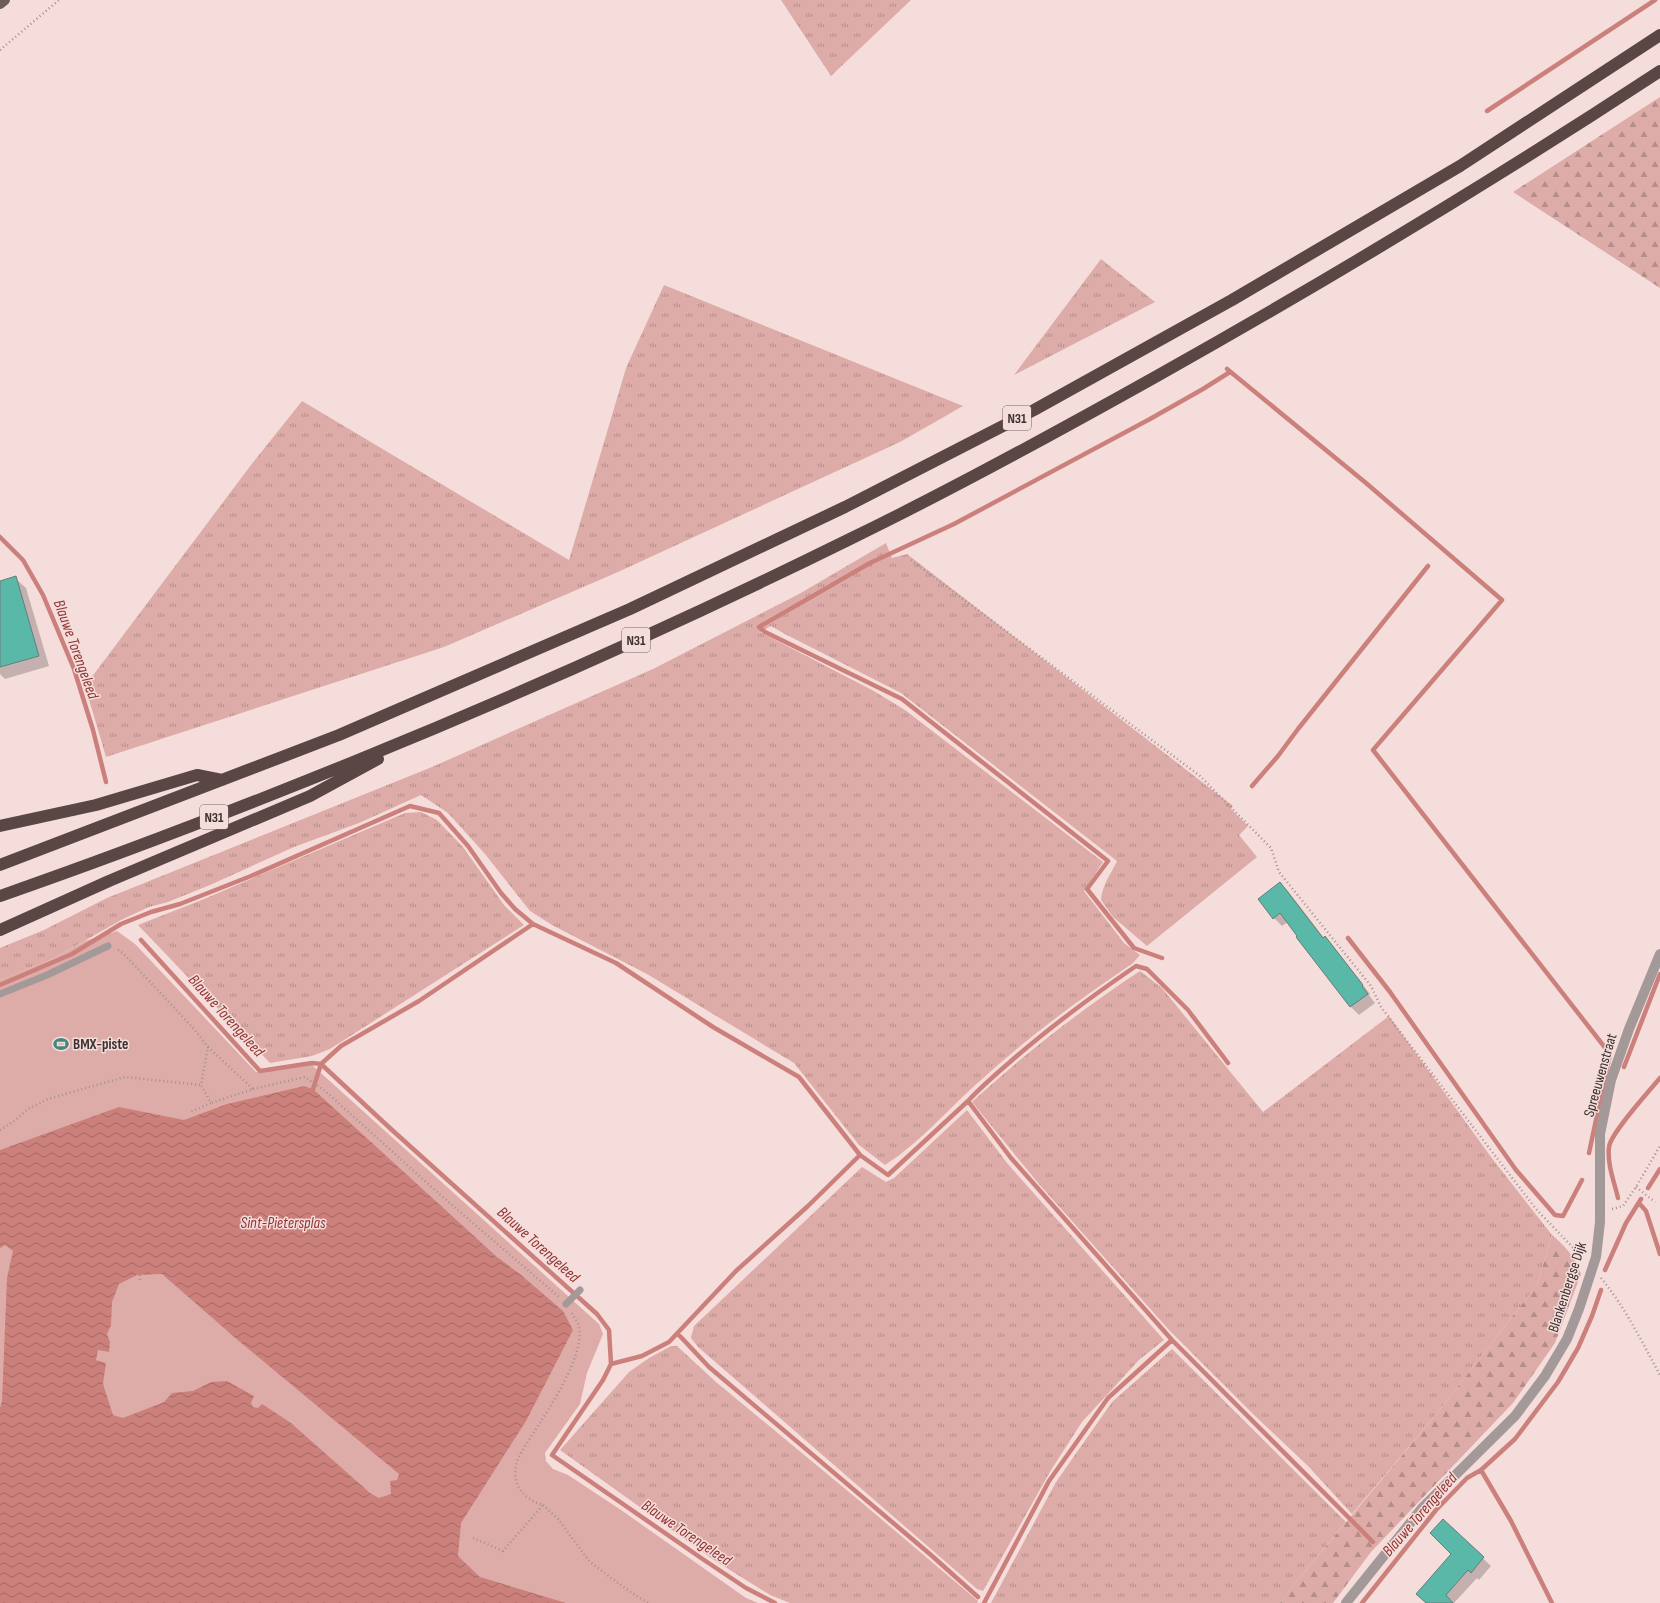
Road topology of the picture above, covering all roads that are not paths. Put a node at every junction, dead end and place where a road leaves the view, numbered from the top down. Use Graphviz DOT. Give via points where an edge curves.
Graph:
graph roads {
  1 [pos="5,0"];
  2 [pos="0,4"];
  3 [pos="1660,35"];
  4 [pos="1660,71"];
  5 [pos="426,732"];
  6 [pos="222,780"];
  7 [pos="0,826"];
  8 [pos="0,865"];
  9 [pos="0,896"];
  10 [pos="0,930"];
  11 [pos="108,946"];
  12 [pos="1660,954"];
  13 [pos="0,994"];
  14 [pos="1599,1235"];
  15 [pos="580,1290"];
  16 [pos="566,1304"];
  17 [pos="1346,1603"];
  1 -- 2 [label="main road"];
  3 -- 6 [label="highway, N31" via="1460,166 1232,300 1034,410 845,507 630,610 340,735"];
  4 -- 5 [label="highway, N31" via="1396,237 1247,326 1058,432 853,538 643,637"];
  5 -- 9 [label="highway, N31" via="252,802"];
  5 -- 10 [label="highway" via="310,796"];
  6 -- 7 [label="highway" via="197,775 96,805"];
  6 -- 8 [label="highway, N31"];
  11 -- 13 [label="lane"];
  12 -- 14 [label="street, Spreeuwenstraat" via="1611,1080 1600,1134"];
  14 -- 17 [label="street, Blankenbergse Dijk" via="1593,1267 1579,1309 1567,1339 1545,1376 1515,1416 1423,1507"];
  15 -- 16 [label="lane"];
}
